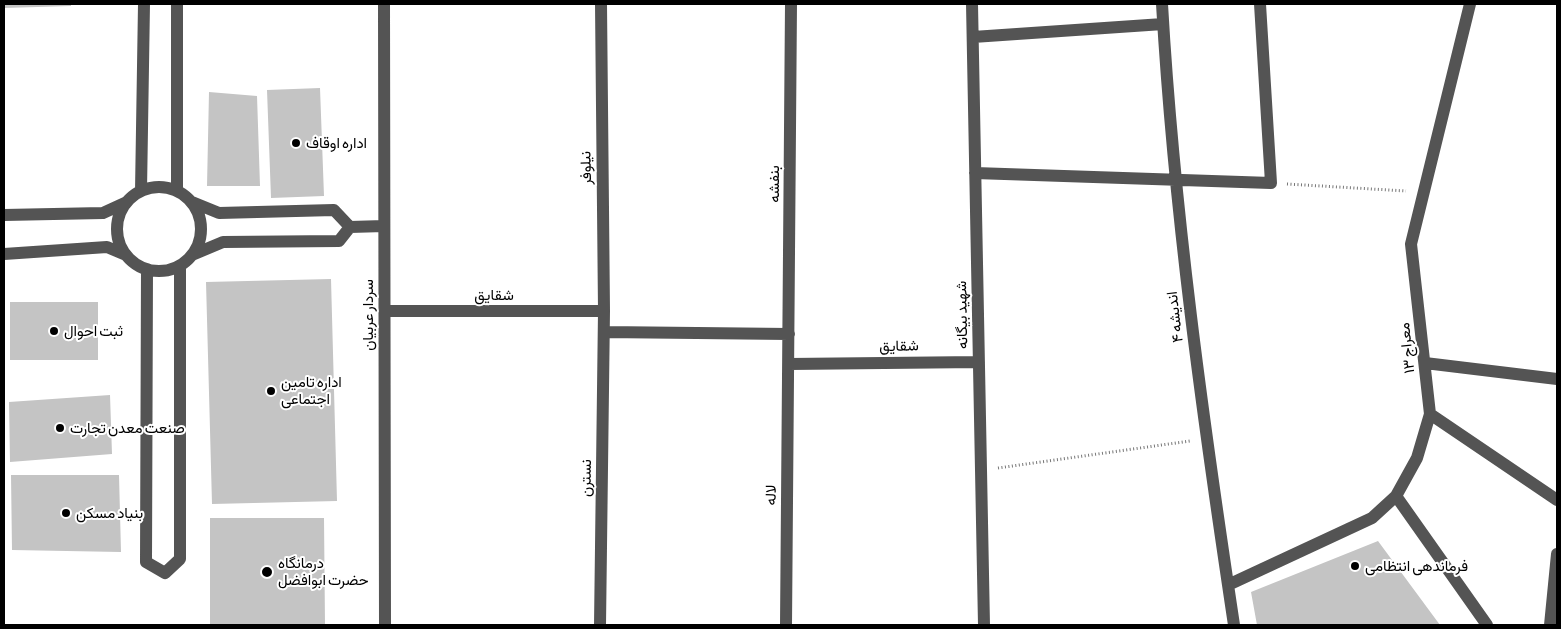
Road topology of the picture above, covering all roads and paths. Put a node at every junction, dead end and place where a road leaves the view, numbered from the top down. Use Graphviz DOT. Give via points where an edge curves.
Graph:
graph roads {
  1 [pos="144,4"];
  2 [pos="177,4"];
  3 [pos="384,4"];
  4 [pos="601,4"];
  5 [pos="791,4"];
  6 [pos="972,4"];
  7 [pos="1162,4"];
  8 [pos="1260,4"];
  9 [pos="1470,4"];
  10 [pos="1163,24"];
  11 [pos="973,37"];
  12 [pos="975,173"];
  13 [pos="1175,181"];
  14 [pos="1271,183"];
  15 [pos="142,191"];
  16 [pos="177,191"];
  17 [pos="1424,192"];
  18 [pos="127,202"];
  19 [pos="192,202"];
  20 [pos="4,215"];
  21 [pos="384,226"];
  22 [pos="350,227"];
  23 [pos="4,254"];
  24 [pos="126,255"];
  25 [pos="192,255"];
  26 [pos="180,266"];
  27 [pos="147,269"];
  28 [pos="604,311"];
  29 [pos="384,312"];
  30 [pos="604,332"];
  31 [pos="790,334"];
  32 [pos="979,362"];
  33 [pos="1425,363"];
  34 [pos="789,364"];
  35 [pos="1557,378"];
  36 [pos="1430,414"];
  37 [pos="1206,439"];
  38 [pos="981,470"];
  39 [pos="1396,496"];
  40 [pos="1557,500"];
  41 [pos="1557,554"];
  42 [pos="1228,585"];
  43 [pos="385,625"];
  44 [pos="600,625"];
  45 [pos="786,625"];
  46 [pos="984,625"];
  47 [pos="1234,625"];
  48 [pos="1487,625"];
  49 [pos="1550,625"];
  1 -- 15 [label="street"];
  2 -- 16 [label="street"];
  3 -- 21 [label="street, سردار عربیان"];
  4 -- 28 [label="street, نیلوفر"];
  5 -- 31 [label="street, بنفشه"];
  6 -- 11 [label="street, شهید بیگانه"];
  7 -- 10 [label="street, اندیشه ۴"];
  8 -- 14 [label="street"];
  9 -- 17 [label="street, معراج ۱۳"];
  10 -- 11 [label="street"];
  10 -- 13 [label="street, اندیشه ۴"];
  11 -- 12 [label="street, شهید بیگانه"];
  12 -- 13 [label="street"];
  12 -- 32 [label="street, شهید بیگانه"];
  13 -- 14 [label="street"];
  13 -- 37 [label="street, اندیشه ۴"];
  14 -- 17 [label="path"];
  15 -- 16 [label="street" via="165,188"];
  15 -- 18 [label="street"];
  16 -- 19 [label="street"];
  17 -- 33 [label="street, معراج ۱۳" via="1411,244"];
  18 -- 20 [label="street" via="103,213"];
  18 -- 24 [label="street" via="120,214 118,229 119,242"];
  19 -- 22 [label="street" via="219,213 334,210"];
  19 -- 25 [label="street" via="201,229 199,243"];
  21 -- 22 [label="street"];
  21 -- 29 [label="street, سردار عربیان"];
  22 -- 25 [label="street" via="339,241 223,242"];
  23 -- 24 [label="street" via="107,247"];
  24 -- 27 [label="street"];
  25 -- 26 [label="street"];
  26 -- 27 [label="street" via="164,271"];
  26 -- 27 [label="street" via="180,559 164,573 146,562"];
  28 -- 29 [label="street, شقایق"];
  28 -- 30 [label="street, نیلوفر"];
  29 -- 43 [label="street, سردار عربیان"];
  30 -- 31 [label="street"];
  30 -- 44 [label="street, نسترن"];
  31 -- 34 [label="street, بنفشه"];
  32 -- 34 [label="street, شقایق"];
  32 -- 38 [label="street, شهید بیگانه"];
  33 -- 35 [label="street"];
  33 -- 36 [label="street, معراج ۱۳"];
  34 -- 45 [label="street, لاله"];
  36 -- 39 [label="street, معراج ۱۳" via="1417,458"];
  36 -- 40 [label="street"];
  37 -- 38 [label="path"];
  37 -- 42 [label="street, اندیشه ۴"];
  38 -- 46 [label="street, شهید بیگانه"];
  39 -- 42 [label="street, معراج ۱۳" via="1372,518"];
  39 -- 48 [label="street"];
  41 -- 49 [label="street"];
  42 -- 47 [label="street, اندیشه ۴"];
}
